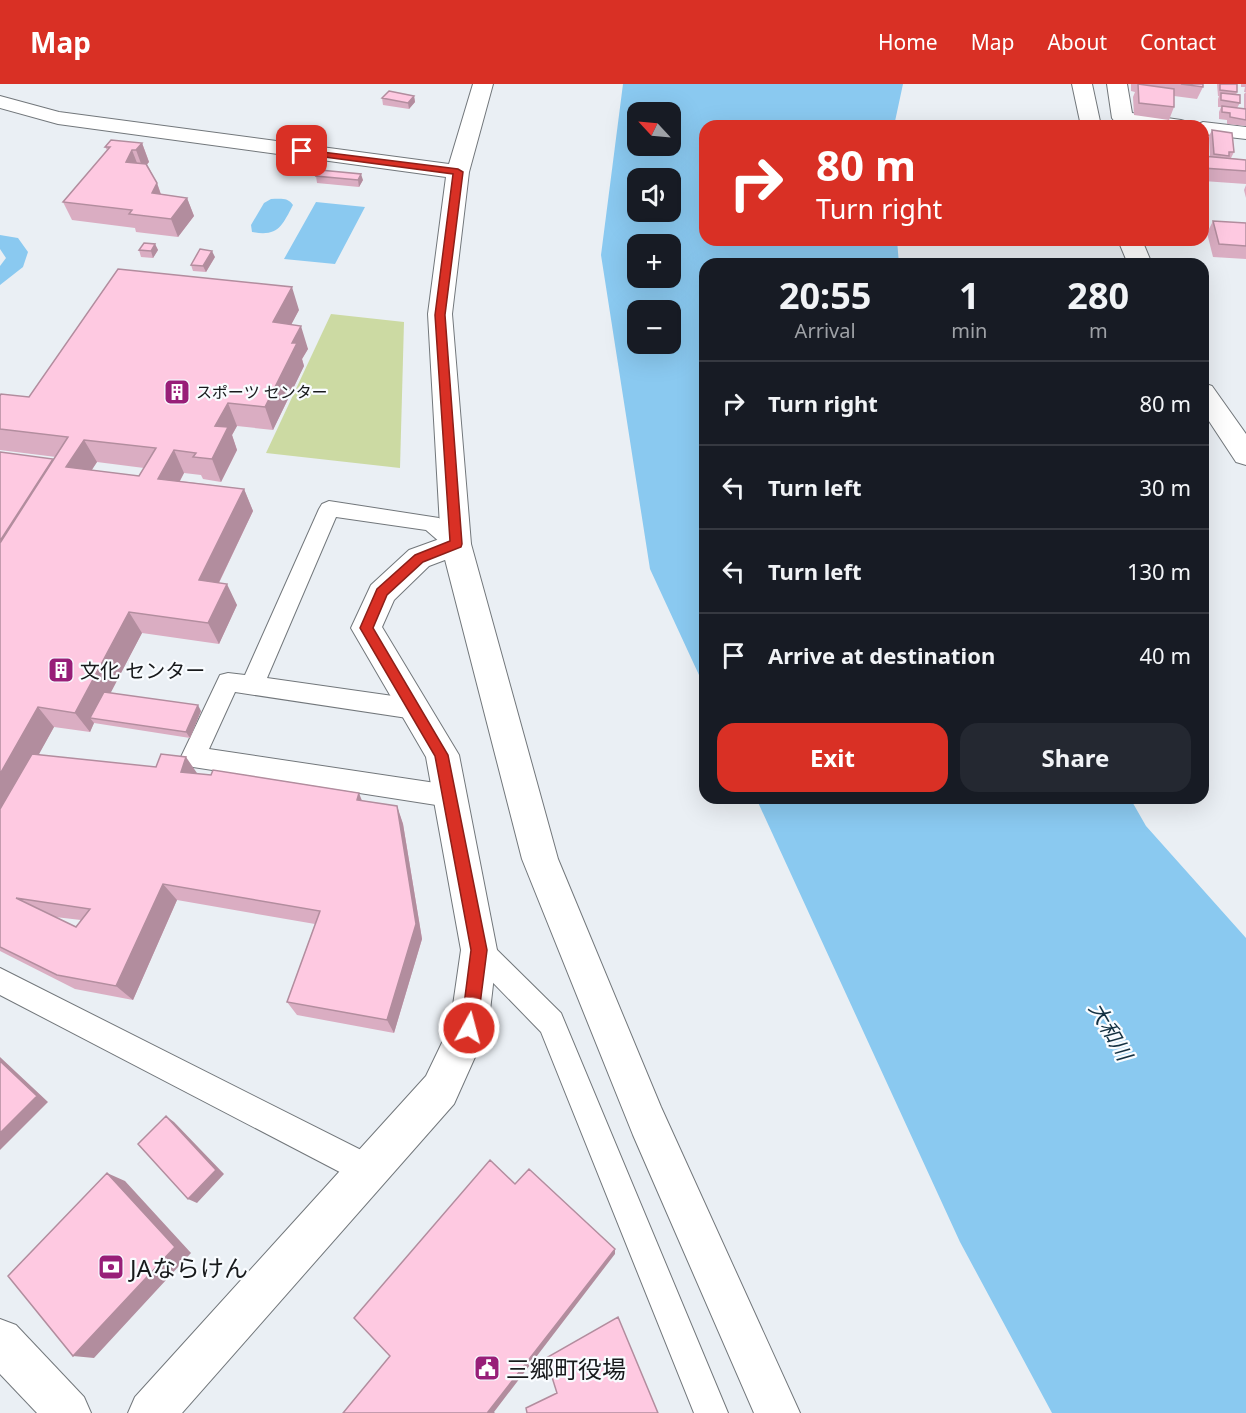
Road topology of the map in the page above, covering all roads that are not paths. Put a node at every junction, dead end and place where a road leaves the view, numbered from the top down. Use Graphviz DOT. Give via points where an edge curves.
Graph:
graph roads {
  1 [pos="483,84"];
  2 [pos="1082,84"];
  3 [pos="1117,84"];
  4 [pos="0,102"];
  5 [pos="1090,120"];
  6 [pos="1137,120"];
  7 [pos="1209,129"];
  8 [pos="1246,133"];
  9 [pos="458,172"];
  10 [pos="1209,401"];
  11 [pos="1246,455"];
  12 [pos="456,544"];
  13 [pos="252,686"];
  14 [pos="414,709"];
  15 [pos="449,796"];
  16 [pos="479,950"];
  17 [pos="0,981"];
  18 [pos="368,1170"];
  19 [pos="0,1341"];
  20 [pos="68,1413"];
  21 [pos="151,1413"];
  22 [pos="711,1413"];
  23 [pos="777,1413"];
  1 -- 9 [label="street"];
  2 -- 5 [label="street"];
  3 -- 6 [label="street" via="1122,118"];
  4 -- 9 [label="street" via="58,118"];
  7 -- 8 [label="street"];
  9 -- 12 [label="street" via="440,315"];
  10 -- 11 [label="street"];
  12 -- 13 [label="lane" via="432,523 329,509"];
  12 -- 14 [label="street" via="419,558 382,593 366,628"];
  12 -- 23 [label="street" via="540,859 646,1121"];
  13 -- 14 [label="lane"];
  13 -- 15 [label="lane" via="228,682 193,757"];
  14 -- 15 [label="street" via="442,755"];
  15 -- 16 [label="street"];
  16 -- 18 [label="street" via="469,1028 440,1090"];
  16 -- 22 [label="lane" via="551,1023"];
  17 -- 18 [label="lane"];
  18 -- 21 [label="street"];
  19 -- 20 [label="street"];
}
